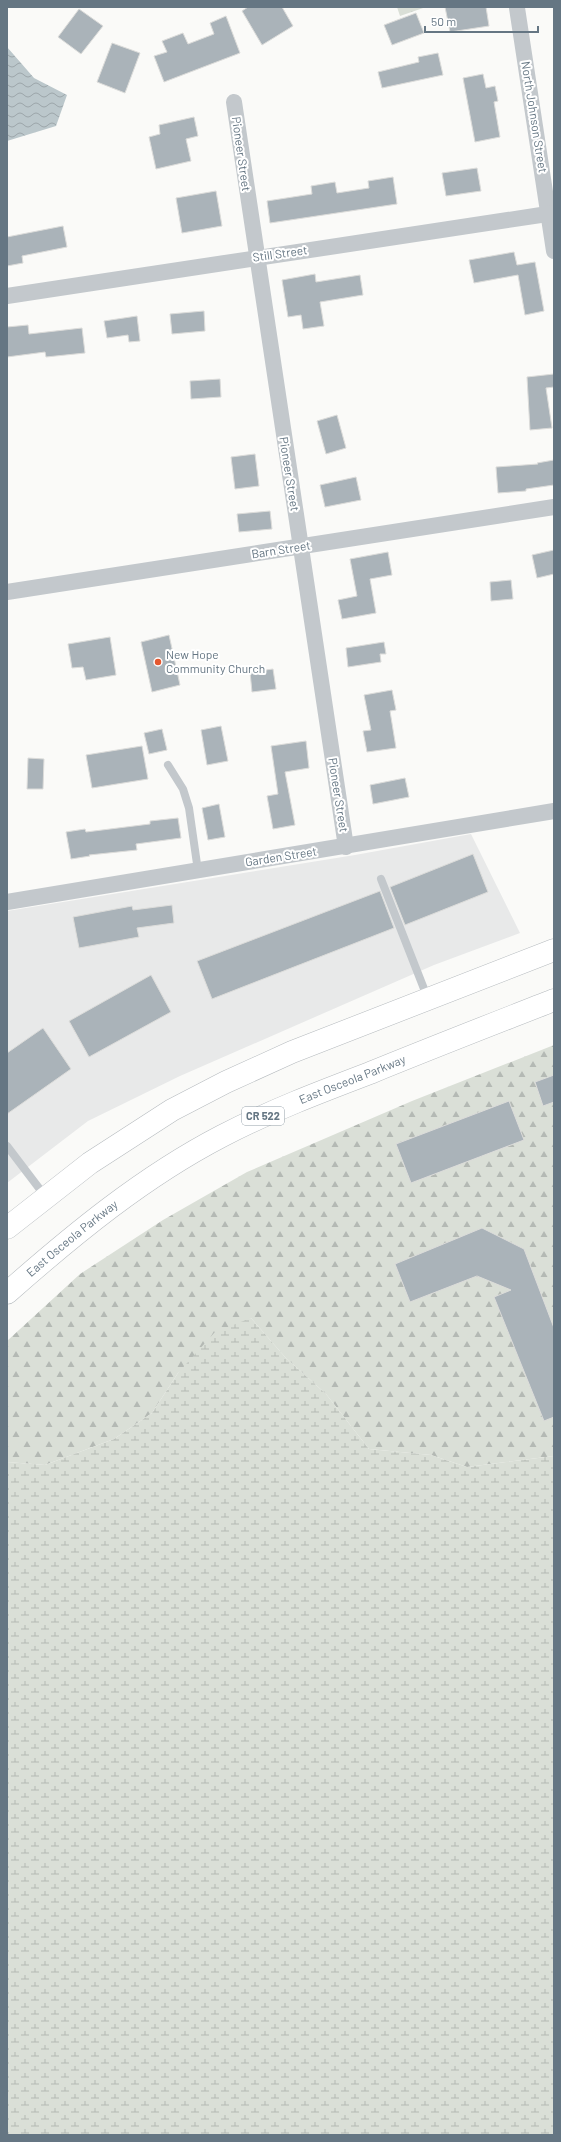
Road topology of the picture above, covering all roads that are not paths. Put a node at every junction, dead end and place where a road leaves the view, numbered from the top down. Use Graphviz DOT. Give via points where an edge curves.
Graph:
graph roads {
  1 [pos="517,8"];
  2 [pos="234,102"];
  3 [pos="551,214"];
  4 [pos="554,251"];
  5 [pos="257,257"];
  6 [pos="7,296"];
  7 [pos="554,507"];
  8 [pos="300,547"];
  9 [pos="7,592"];
  10 [pos="168,765"];
  11 [pos="554,811"];
  12 [pos="346,847"];
  13 [pos="198,871"];
  14 [pos="380,879"];
  15 [pos="7,902"];
  16 [pos="554,950"];
  17 [pos="428,1000"];
  18 [pos="554,1000"];
  19 [pos="7,1146"];
  20 [pos="45,1197"];
  21 [pos="7,1228"];
  22 [pos="7,1293"];
  1 -- 3 [label="street, North Johnson Street"];
  2 -- 5 [label="street, Pioneer Street"];
  3 -- 4 [label="street, North Johnson Street"];
  3 -- 5 [label="street, Still Street"];
  5 -- 6 [label="street, Still Street"];
  5 -- 8 [label="street, Pioneer Street"];
  7 -- 8 [label="street, Barn Street"];
  8 -- 9 [label="street, Barn Street"];
  8 -- 12 [label="street, Pioneer Street"];
  10 -- 13 [label="lane" via="184,789"];
  11 -- 12 [label="street, Garden Street"];
  12 -- 13 [label="street, Garden Street"];
  13 -- 15 [label="street, Garden Street"];
  14 -- 17 [label="lane"];
  16 -- 17 [label="main road"];
  17 -- 20 [label="main road" via="292,1052 226,1082 133,1134"];
  18 -- 22 [label="main road, East Osceola Parkway / CR 522" via="281,1107 222,1136 114,1203"];
  19 -- 20 [label="lane"];
  20 -- 21 [label="main road"];
}
